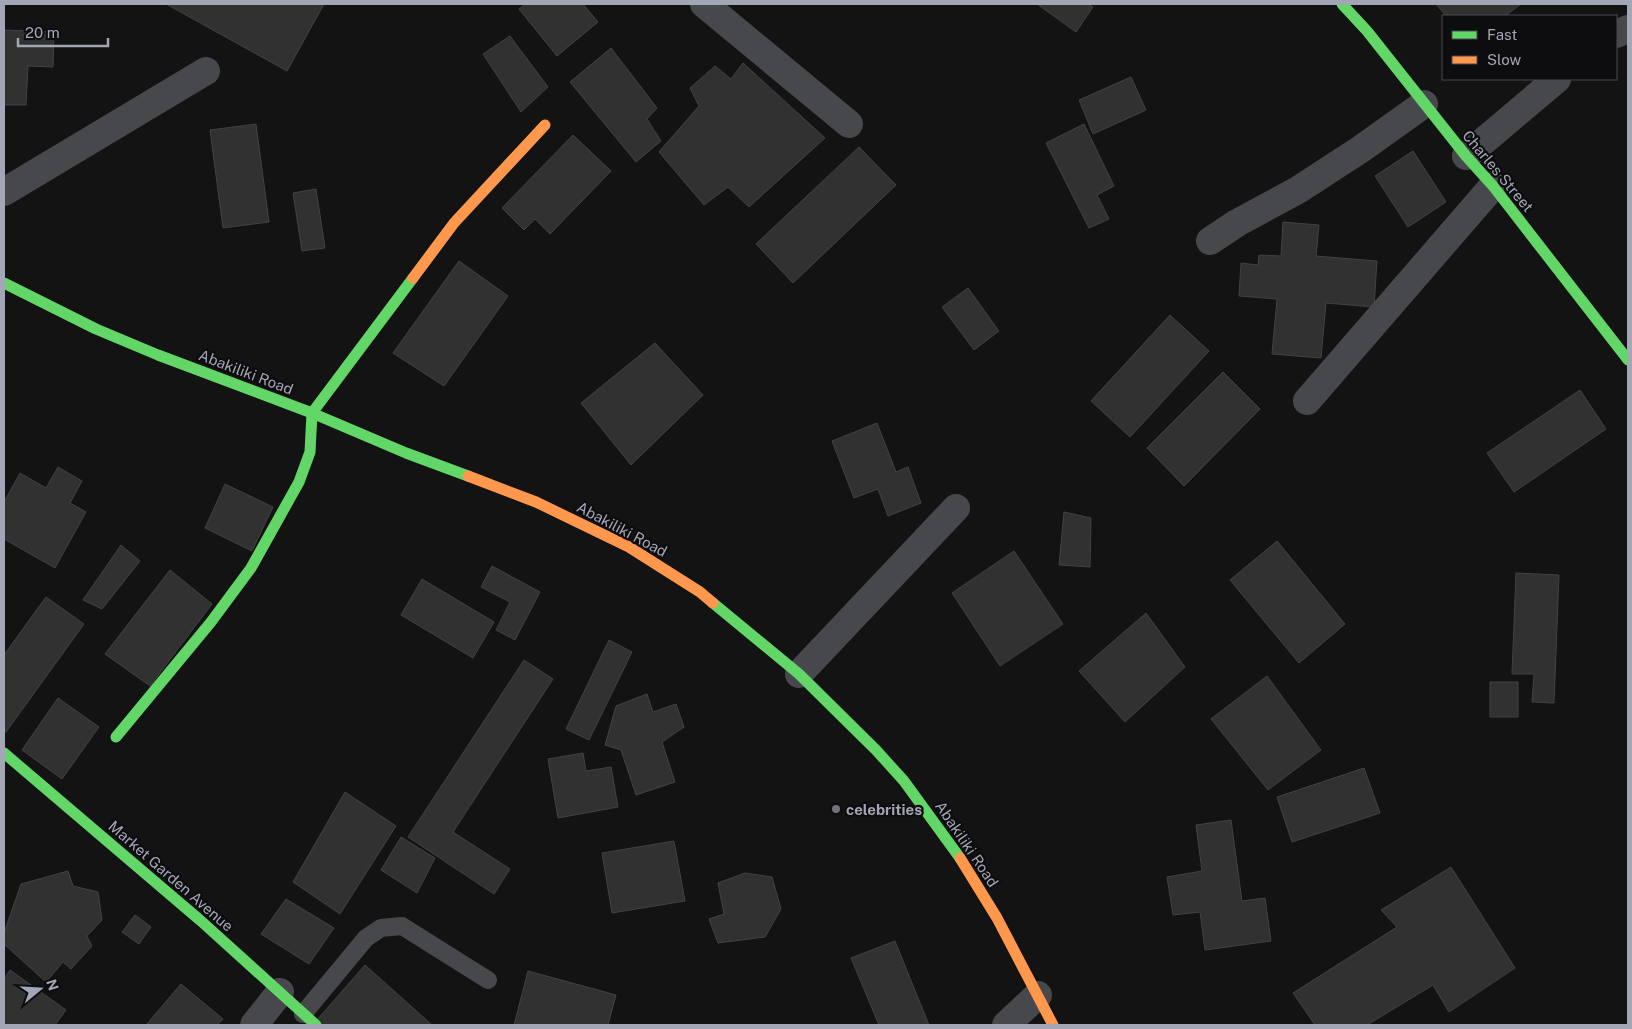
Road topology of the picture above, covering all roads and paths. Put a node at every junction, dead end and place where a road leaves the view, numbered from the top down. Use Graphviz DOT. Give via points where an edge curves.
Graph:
graph roads {
  1 [pos="704,4"];
  2 [pos="1342,4"];
  3 [pos="206,71"];
  4 [pos="1556,80"];
  5 [pos="1424,104"];
  6 [pos="849,124"];
  7 [pos="545,125"];
  8 [pos="1466,156"];
  9 [pos="1493,186"];
  10 [pos="4,192"];
  11 [pos="1210,241"];
  12 [pos="4,283"];
  13 [pos="1628,360"];
  14 [pos="1307,401"];
  15 [pos="312,413"];
  16 [pos="956,508"];
  17 [pos="799,674"];
  18 [pos="116,737"];
  19 [pos="4,753"];
  20 [pos="488,980"];
  21 [pos="280,992"];
  22 [pos="1038,995"];
  23 [pos="310,1020"];
  24 [pos="254,1025"];
  25 [pos="1006,1025"];
  26 [pos="1053,1025"];
  1 -- 6 [label="street"];
  2 -- 5 [label="street, Charles Street"];
  3 -- 10 [label="street"];
  4 -- 8 [label="street"];
  5 -- 8 [label="street, Charles Street"];
  5 -- 11 [label="street" via="1298,190"];
  7 -- 15 [label="street" via="454,224"];
  8 -- 9 [label="street, Charles Street"];
  9 -- 13 [label="street, Charles Street"];
  9 -- 14 [label="street"];
  12 -- 15 [label="street, Abakiliki Road" via="105,333"];
  15 -- 17 [label="street, Abakiliki Road" via="536,502 630,547 700,592"];
  15 -- 18 [label="street" via="310,452 299,482 251,568"];
  16 -- 17 [label="street"];
  17 -- 22 [label="street, Abakiliki Road" via="876,750 929,814 997,918"];
  19 -- 21 [label="street, Market Garden Avenue"];
  20 -- 23 [label="lane" via="402,926 381,928 366,938"];
  21 -- 23 [label="street, Market Garden Avenue"];
  21 -- 24 [label="street"];
  22 -- 25 [label="street"];
  22 -- 26 [label="street, Abakiliki Road"];
}
